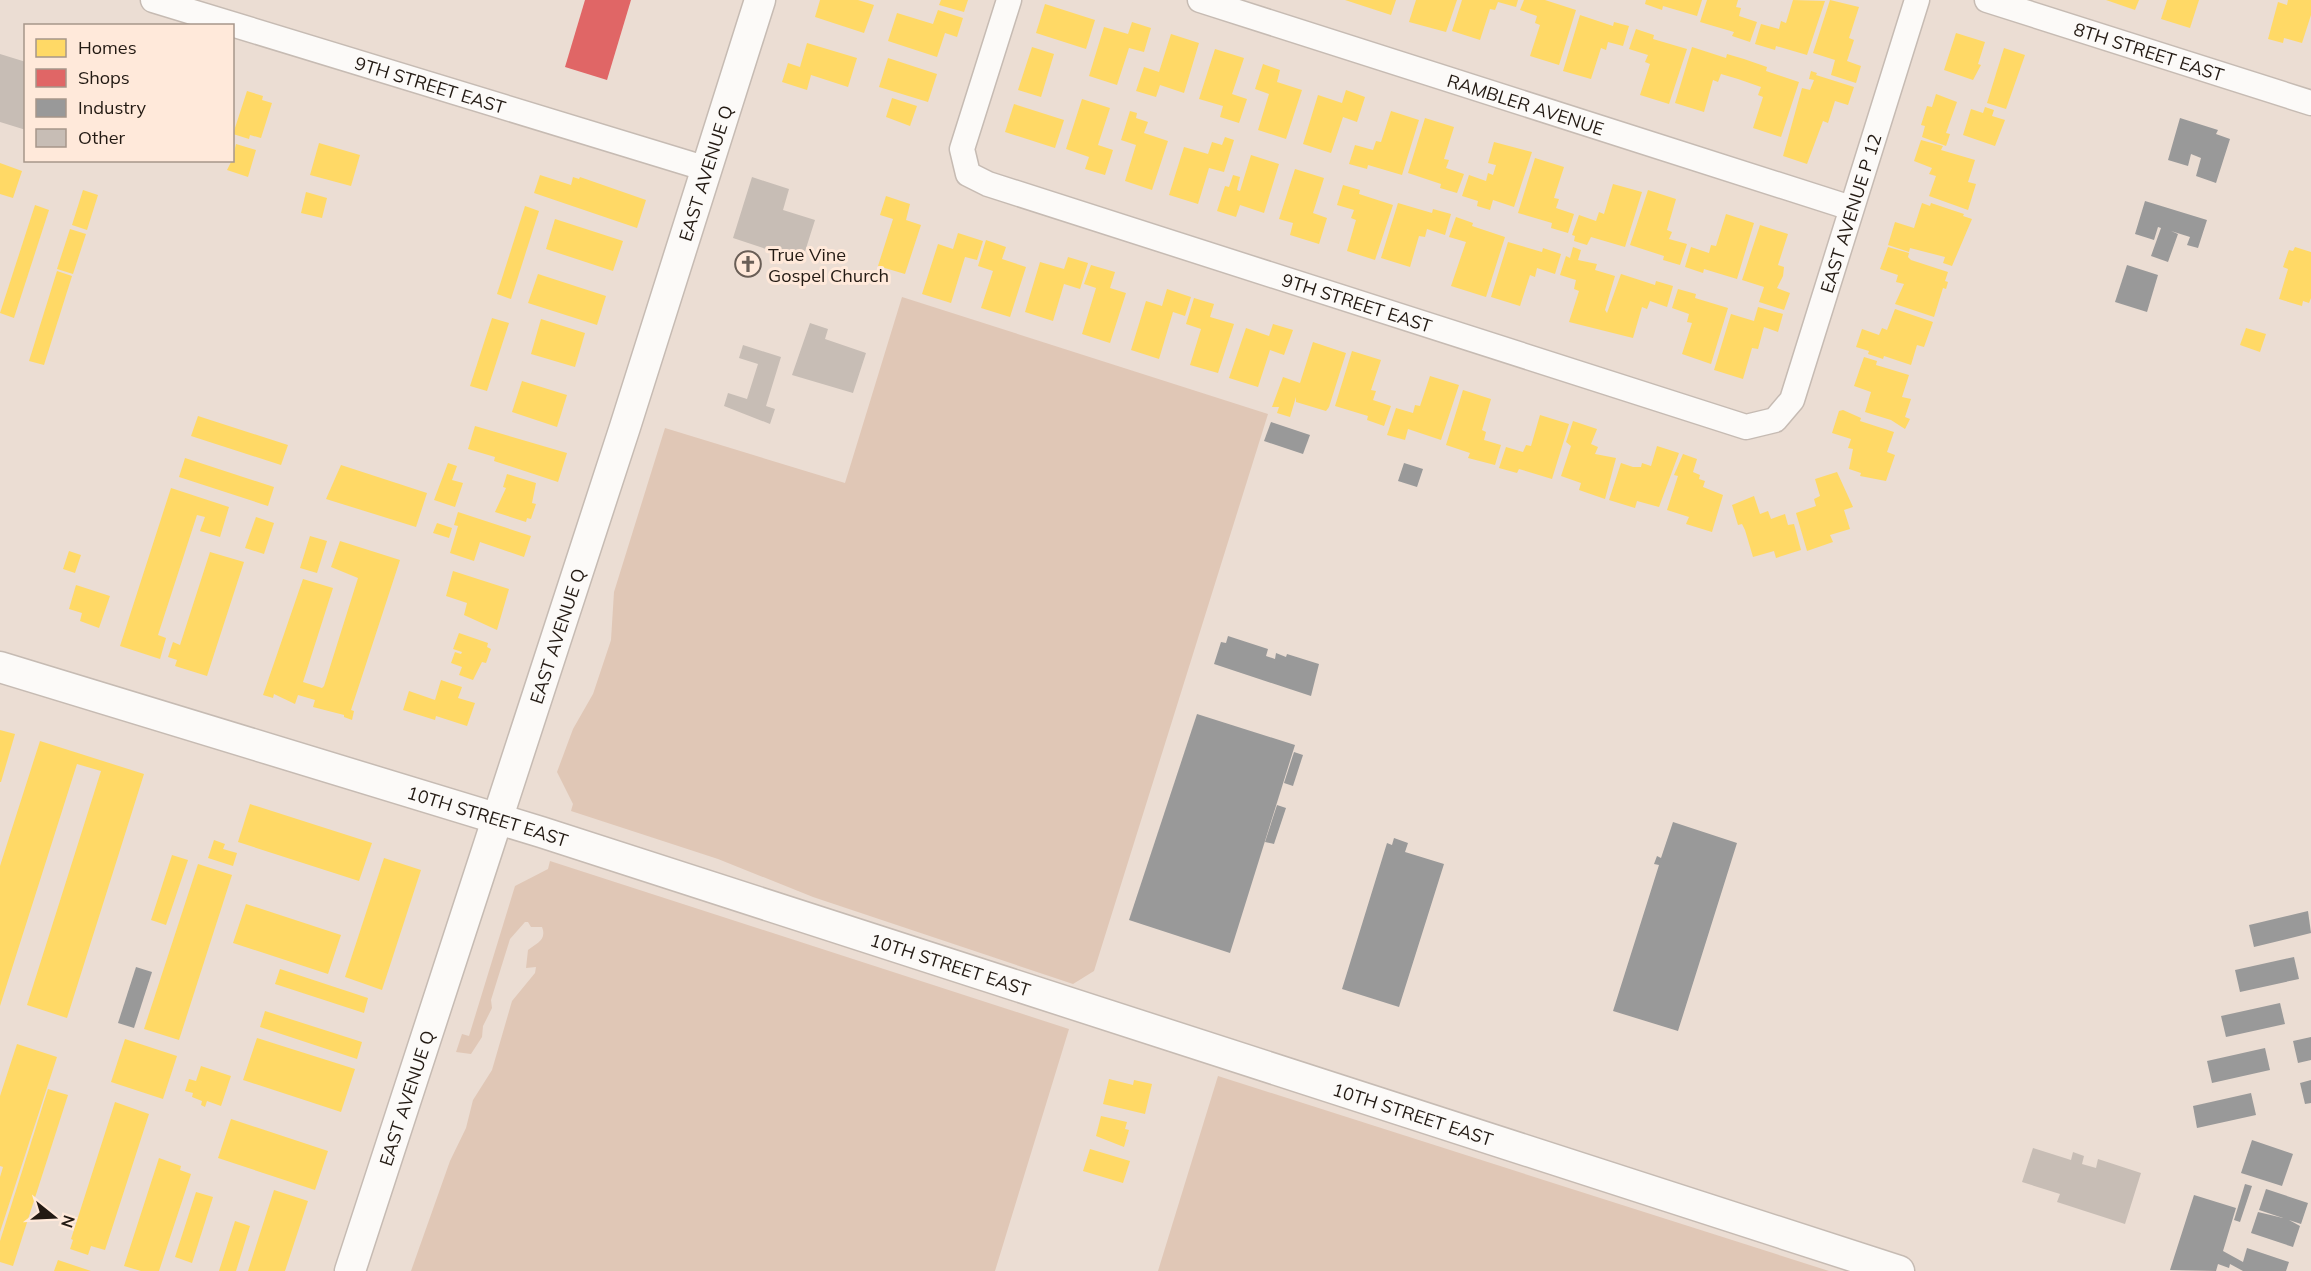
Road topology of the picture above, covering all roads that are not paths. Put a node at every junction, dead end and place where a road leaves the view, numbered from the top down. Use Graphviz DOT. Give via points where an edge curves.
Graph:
graph roads {
  1 [pos="153,0"];
  2 [pos="760,0"];
  3 [pos="1009,0"];
  4 [pos="1200,0"];
  5 [pos="1917,0"];
  6 [pos="1987,0"];
  7 [pos="231,24"];
  8 [pos="234,25"];
  9 [pos="2311,103"];
  10 [pos="707,170"];
  11 [pos="1851,208"];
  12 [pos="1774,420"];
  13 [pos="0,667"];
  14 [pos="499,819"];
  15 [pos="350,1271"];
  16 [pos="1899,1271"];
  1 -- 7 [label="street, 9TH STREET EAST"];
  2 -- 10 [label="main road, EAST AVENUE Q"];
  3 -- 12 [label="street, 9TH STREET EAST" via="962,149 968,174 988,184 1746,427"];
  4 -- 11 [label="street, RAMBLER AVENUE"];
  5 -- 11 [label="street, EAST AVENUE P 12"];
  6 -- 9 [label="street, 8TH STREET EAST"];
  8 -- 10 [label="street, 9TH STREET EAST"];
  10 -- 14 [label="main road, EAST AVENUE Q"];
  11 -- 12 [label="street, EAST AVENUE P 12" via="1792,400"];
  13 -- 14 [label="main road, 10TH STREET EAST"];
  14 -- 15 [label="main road, EAST AVENUE Q"];
  14 -- 16 [label="main road, 10TH STREET EAST"];
}
